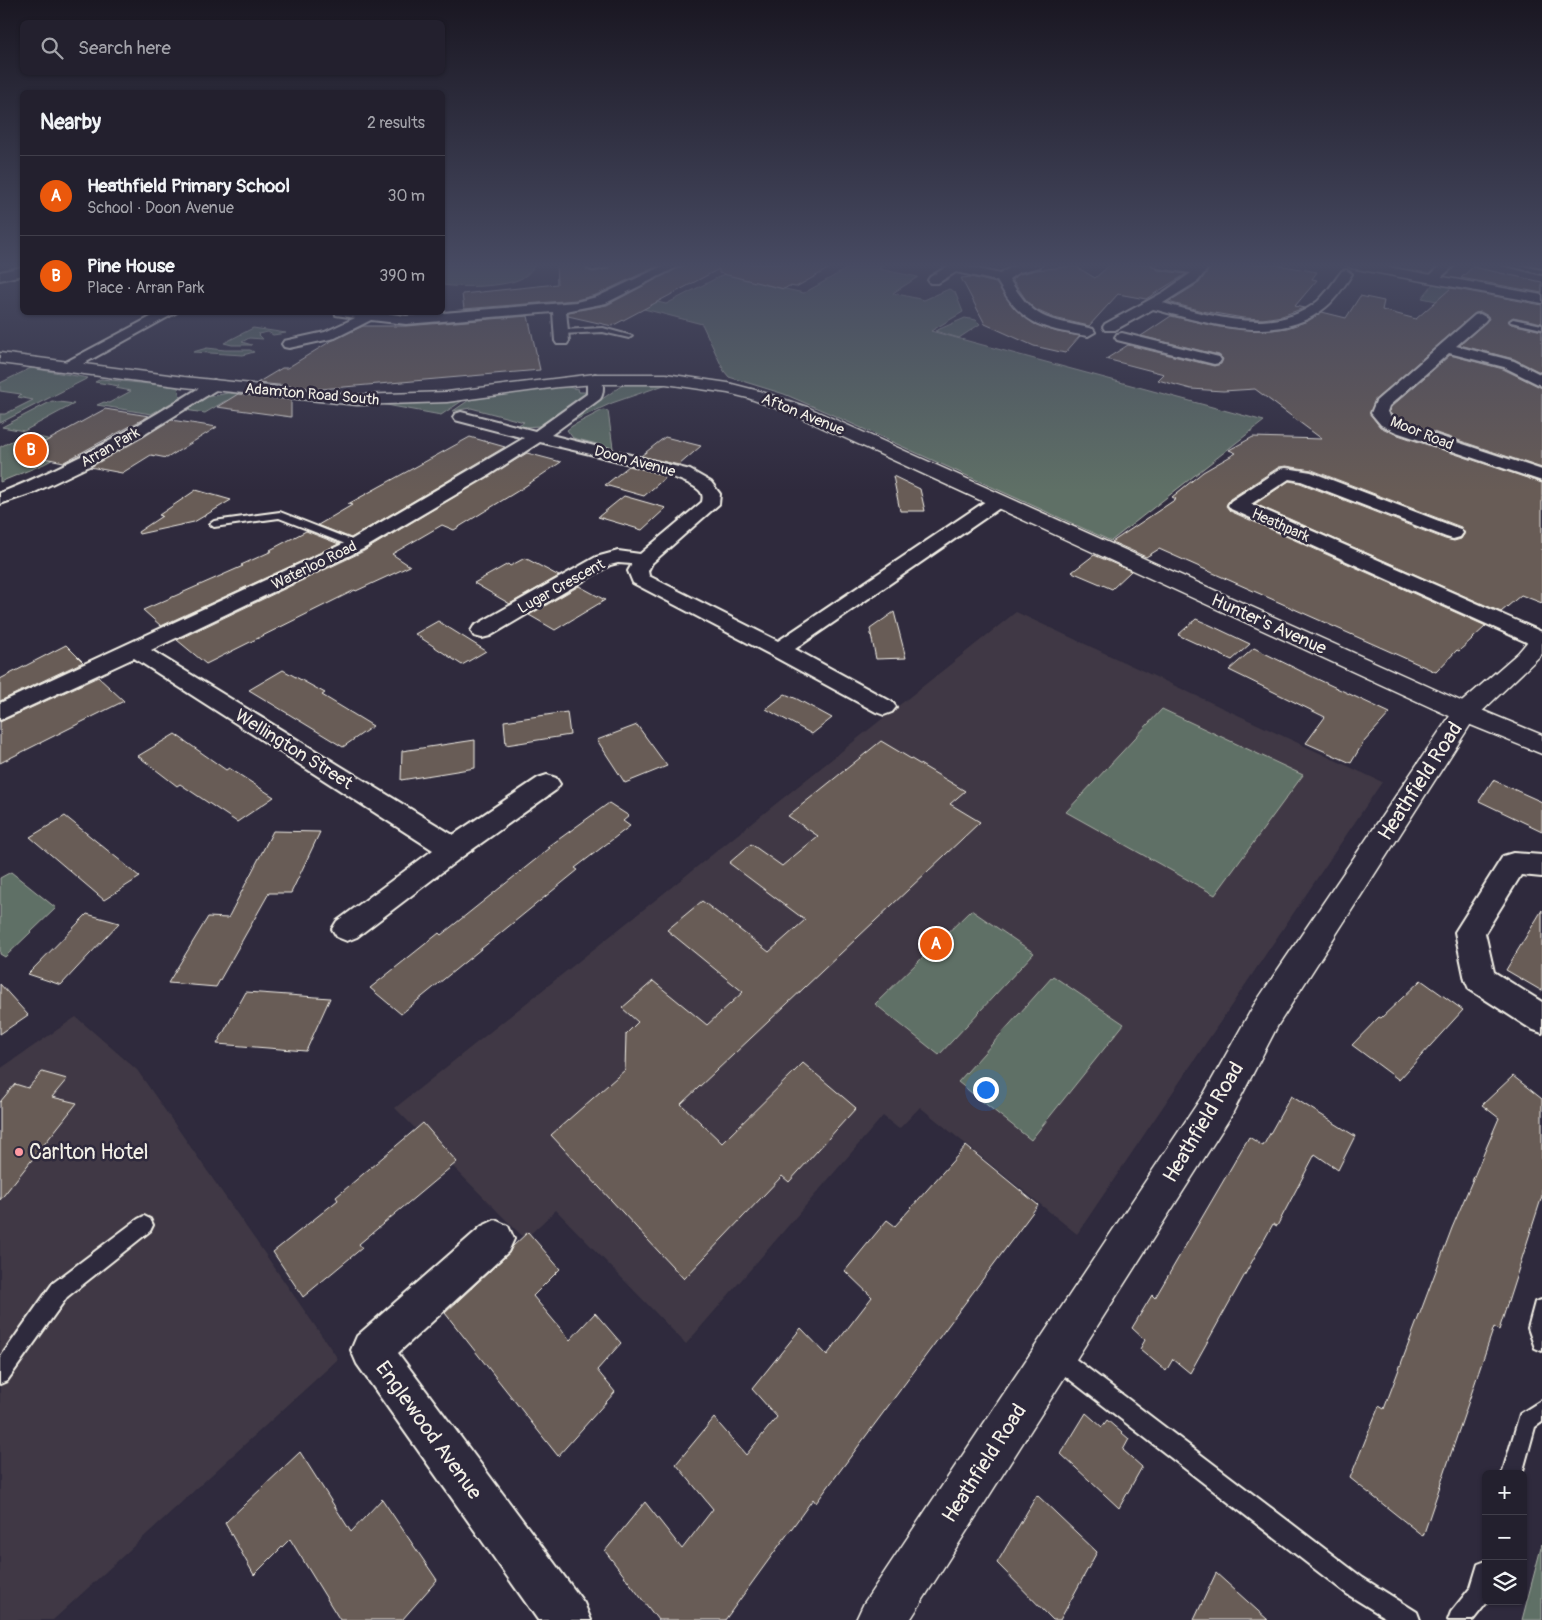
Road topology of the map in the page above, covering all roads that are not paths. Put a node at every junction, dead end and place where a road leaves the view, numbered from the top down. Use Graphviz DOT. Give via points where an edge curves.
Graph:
graph roads {
  1 [pos="119,340"];
  2 [pos="319,340"];
  3 [pos="1132,340"];
  4 [pos="1456,340"];
  5 [pos="289,344"];
  6 [pos="1446,348"];
  7 [pos="1,359"];
  8 [pos="1214,360"];
  9 [pos="67,367"];
  10 [pos="595,379"];
  11 [pos="1542,381"];
  12 [pos="214,385"];
  13 [pos="461,416"];
  14 [pos="540,435"];
  15 [pos="1542,476"];
  16 [pos="0,499"];
  17 [pos="998,501"];
  18 [pos="214,524"];
  19 [pos="1453,533"];
  20 [pos="356,545"];
  21 [pos="644,560"];
  22 [pos="482,631"];
  23 [pos="1542,639"];
  24 [pos="135,649"];
  25 [pos="779,650"];
  26 [pos="884,707"];
  27 [pos="0,712"];
  28 [pos="1465,713"];
  29 [pos="1542,745"];
  30 [pos="547,784"];
  31 [pos="453,849"];
  32 [pos="1542,866"];
  33 [pos="347,929"];
  34 [pos="1542,1019"];
  35 [pos="144,1225"];
  36 [pos="495,1239"];
  37 [pos="1542,1309"];
  38 [pos="1542,1341"];
  39 [pos="1054,1355"];
  40 [pos="0,1374"];
  41 [pos="1542,1410"];
  42 [pos="1513,1470"];
  43 [pos="1482,1586"];
  44 [pos="567,1620"];
  45 [pos="881,1620"];
  46 [pos="1409,1620"];
  47 [pos="1459,1620"];
  1 -- 9 [label="street"];
  2 -- 5 [label="street"];
  3 -- 8 [label="street"];
  4 -- 6 [label="street, Moor Road"];
  6 -- 11 [label="street" via="1509,364"];
  6 -- 15 [label="street, Moor Road" via="1382,404 1379,413 1387,422 1402,429"];
  7 -- 9 [label="street, Adamton Road South"];
  9 -- 12 [label="street, Adamton Road South"];
  10 -- 12 [label="street, Adamton Road South" via="401,400 357,400"];
  10 -- 14 [label="street, Waterloo Road" via="595,396"];
  10 -- 17 [label="street, Afton Avenue" via="666,379 753,394 801,411"];
  12 -- 16 [label="street, Arran Park" via="81,463"];
  13 -- 14 [label="street, Doon Avenue"];
  14 -- 20 [label="street, Waterloo Road"];
  14 -- 21 [label="street, Doon Avenue" via="684,474 713,493 710,504"];
  17 -- 25 [label="street"];
  17 -- 28 [label="street, Hunter's Avenue"];
  18 -- 20 [label="lane" via="280,515"];
  19 -- 23 [label="street, Heathpark" via="1305,476 1286,473 1237,505"];
  20 -- 24 [label="street, Waterloo Road"];
  21 -- 22 [label="street, Lugar Crescent" via="618,557 603,560"];
  21 -- 25 [label="street" via="638,571 640,579"];
  23 -- 28 [label="street, Heathfield Road" via="1526,658"];
  24 -- 27 [label="street, Waterloo Road"];
  24 -- 31 [label="street, Wellington Street"];
  25 -- 26 [label="street"];
  28 -- 29 [label="street, Hunter's Avenue"];
  28 -- 39 [label="street, Heathfield Road" via="1266,1014 1218,1104"];
  30 -- 31 [label="street"];
  31 -- 33 [label="street"];
  32 -- 34 [label="street" via="1513,864 1470,932 1480,980"];
  35 -- 40 [label="lane" via="60,1290"];
  36 -- 44 [label="street, Englewood Avenue" via="371,1350"];
  37 -- 38 [label="lane" via="1537,1328"];
  39 -- 45 [label="street, Heathfield Road"];
  39 -- 46 [label="lane" via="1355,1586"];
  41 -- 42 [label="lane" via="1527,1421"];
  43 -- 47 [label="lane"];
}
